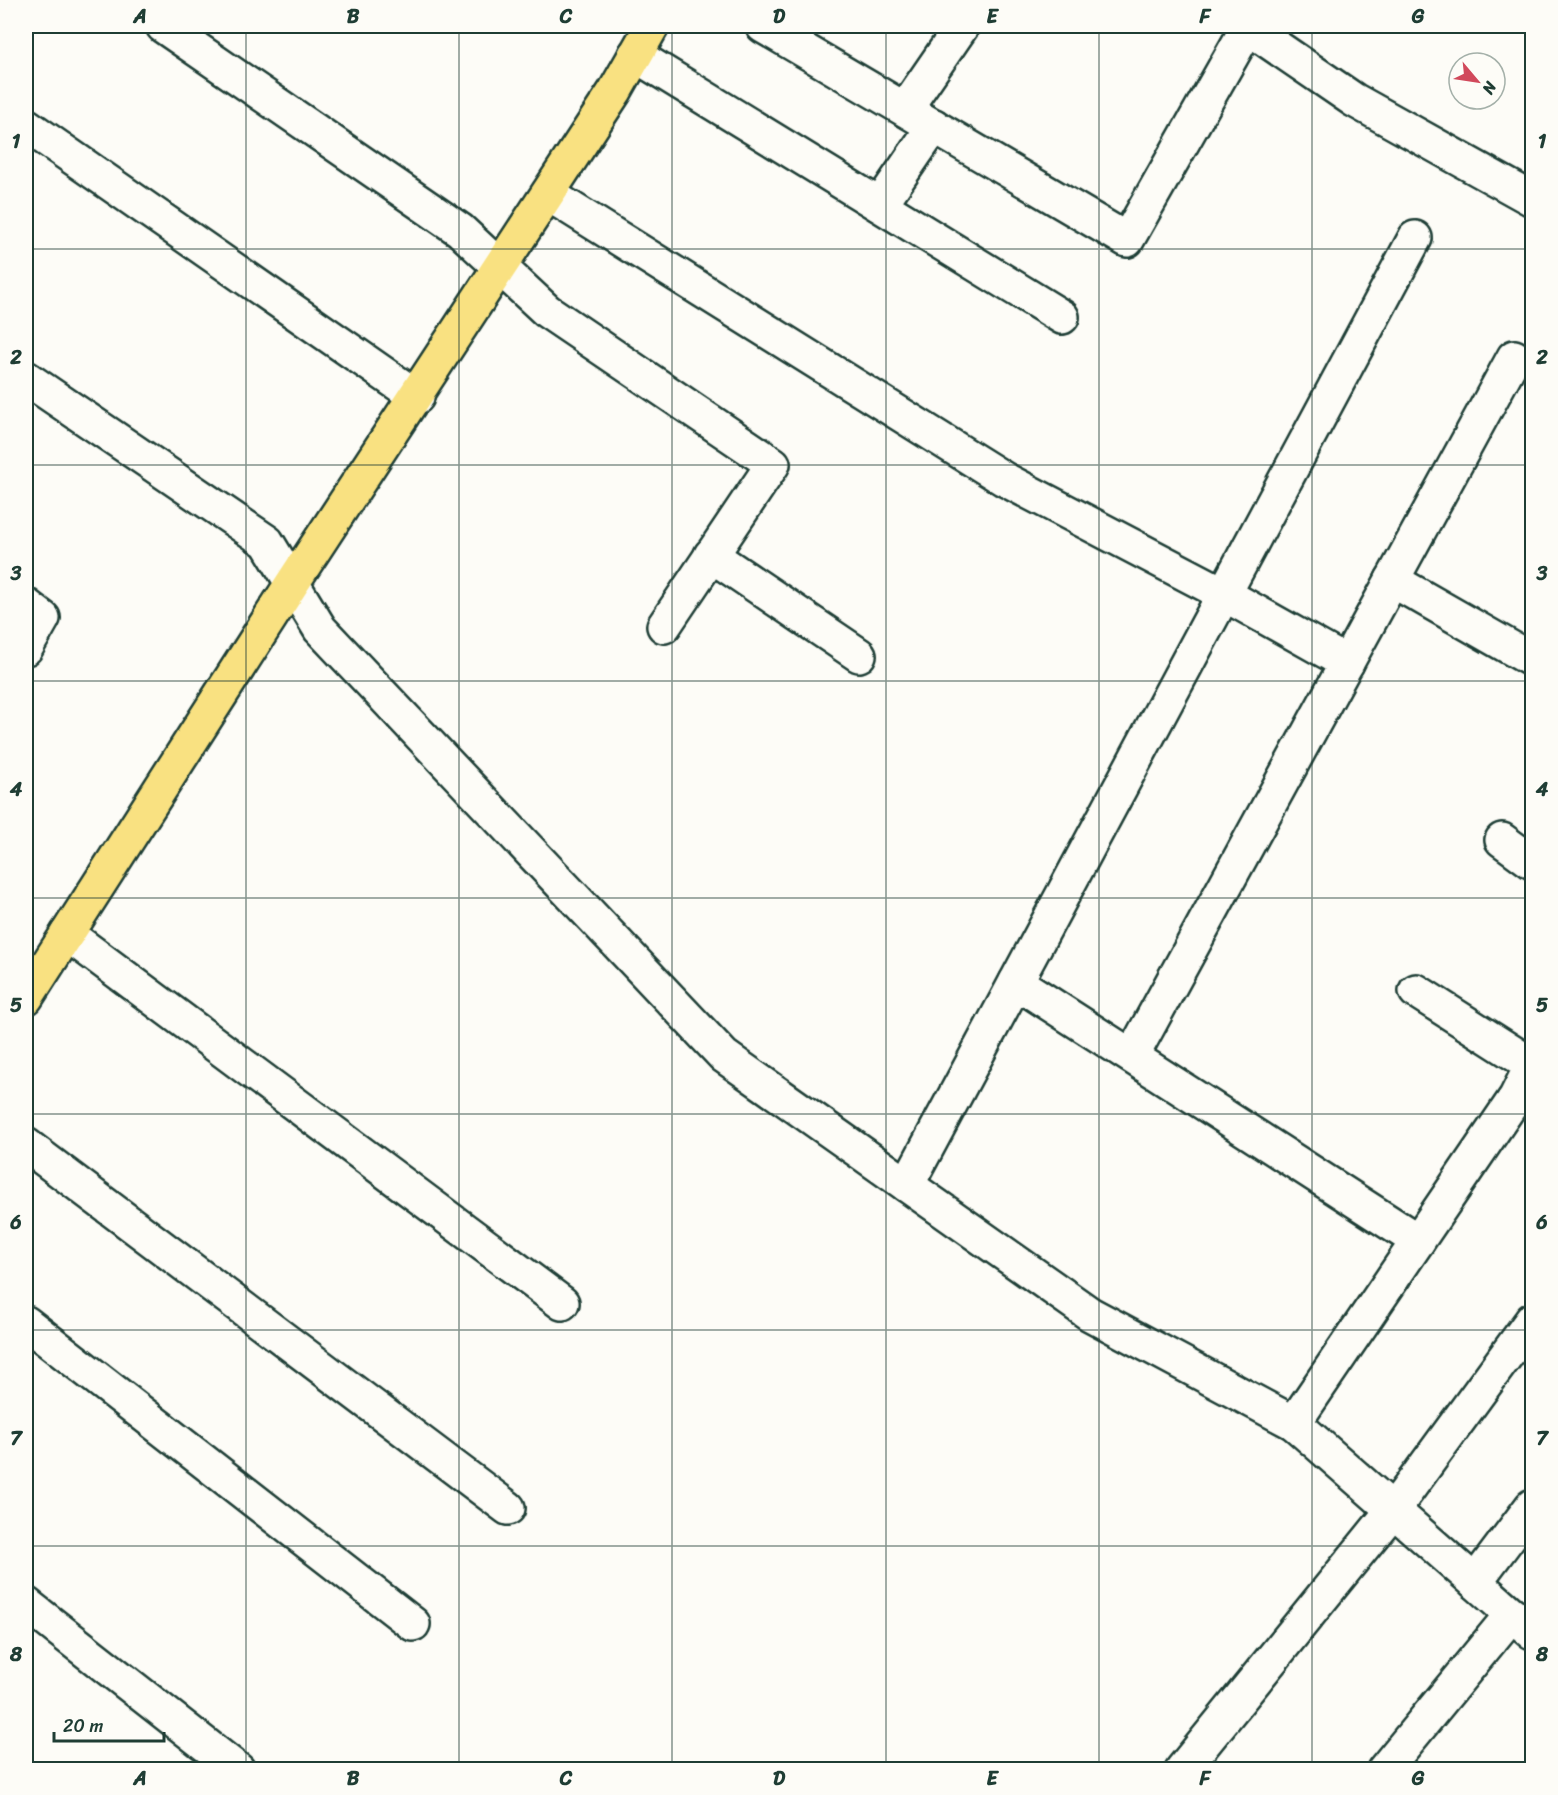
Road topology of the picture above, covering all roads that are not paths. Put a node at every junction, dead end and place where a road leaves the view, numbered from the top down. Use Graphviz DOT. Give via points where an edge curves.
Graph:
graph roads {
  1 [pos="163,26"];
  2 [pos="652,26"];
  3 [pos="763,26"];
  4 [pos="962,26"];
  5 [pos="1247,26"];
  6 [pos="635,55"];
  7 [pos="905,109"];
  8 [pos="26,126"];
  9 [pos="934,126"];
  10 [pos="548,194"];
  11 [pos="1533,199"];
  12 [pos="880,205"];
  13 [pos="1415,238"];
  14 [pos="501,268"];
  15 [pos="1062,317"];
  16 [pos="1514,357"];
  17 [pos="26,378"];
  18 [pos="417,397"];
  19 [pos="711,555"];
  20 [pos="1392,580"];
  21 [pos="293,582"];
  22 [pos="1224,594"];
  23 [pos="26,605"];
  24 [pos="664,626"];
  25 [pos="26,648"];
  26 [pos="859,655"];
  27 [pos="1533,660"];
  28 [pos="1347,663"];
  29 [pos="1502,840"];
  30 [pos="1533,862"];
  31 [pos="67,934"];
  32 [pos="1016,981"];
  33 [pos="1416,991"];
  34 [pos="26,998"];
  35 [pos="1132,1056"];
  36 [pos="1533,1065"];
  37 [pos="26,1145"];
  38 [pos="907,1185"];
  39 [pos="1418,1241"];
  40 [pos="562,1303"];
  41 [pos="1533,1320"];
  42 [pos="26,1323"];
  43 [pos="1294,1423"];
  44 [pos="1533,1506"];
  45 [pos="508,1508"];
  46 [pos="1393,1510"];
  47 [pos="1475,1582"];
  48 [pos="26,1604"];
  49 [pos="1522,1623"];
  50 [pos="413,1624"];
  51 [pos="238,1770"];
  52 [pos="1182,1770"];
  53 [pos="1384,1770"];
  1 -- 14 [label="street" via="460,230"];
  2 -- 6 [label="main road"];
  3 -- 7 [label="street"];
  4 -- 7 [label="street"];
  5 -- 9 [label="street" via="1127,240"];
  5 -- 11 [label="street" via="1354,100"];
  6 -- 10 [label="main road"];
  6 -- 12 [label="street"];
  7 -- 9 [label="street"];
  8 -- 18 [label="street"];
  9 -- 12 [label="street"];
  10 -- 14 [label="main road"];
  10 -- 22 [label="street" via="1004,479"];
  12 -- 15 [label="street"];
  13 -- 22 [label="street"];
  14 -- 18 [label="main road"];
  14 -- 19 [label="street" via="546,311 773,464"];
  16 -- 20 [label="street"];
  17 -- 21 [label="street" via="267,542"];
  18 -- 21 [label="main road"];
  19 -- 24 [label="street"];
  19 -- 26 [label="street"];
  20 -- 27 [label="street"];
  20 -- 28 [label="street"];
  21 -- 31 [label="main road"];
  21 -- 38 [label="street" via="320,629 724,1056"];
  22 -- 28 [label="street"];
  22 -- 32 [label="street"];
  23 -- 25 [label="street" via="43,618"];
  28 -- 35 [label="street"];
  29 -- 30 [label="street"];
  31 -- 34 [label="main road"];
  31 -- 40 [label="street"];
  32 -- 35 [label="street"];
  32 -- 38 [label="street"];
  33 -- 36 [label="street"];
  35 -- 39 [label="street"];
  36 -- 39 [label="street" via="1516,1097"];
  37 -- 45 [label="street"];
  38 -- 43 [label="street" via="1090,1314"];
  39 -- 43 [label="street"];
  41 -- 46 [label="street"];
  42 -- 50 [label="street"];
  43 -- 46 [label="street"];
  44 -- 47 [label="street"];
  46 -- 47 [label="street"];
  46 -- 52 [label="street"];
  47 -- 49 [label="street"];
  48 -- 51 [label="street"];
  49 -- 53 [label="street"];
}
